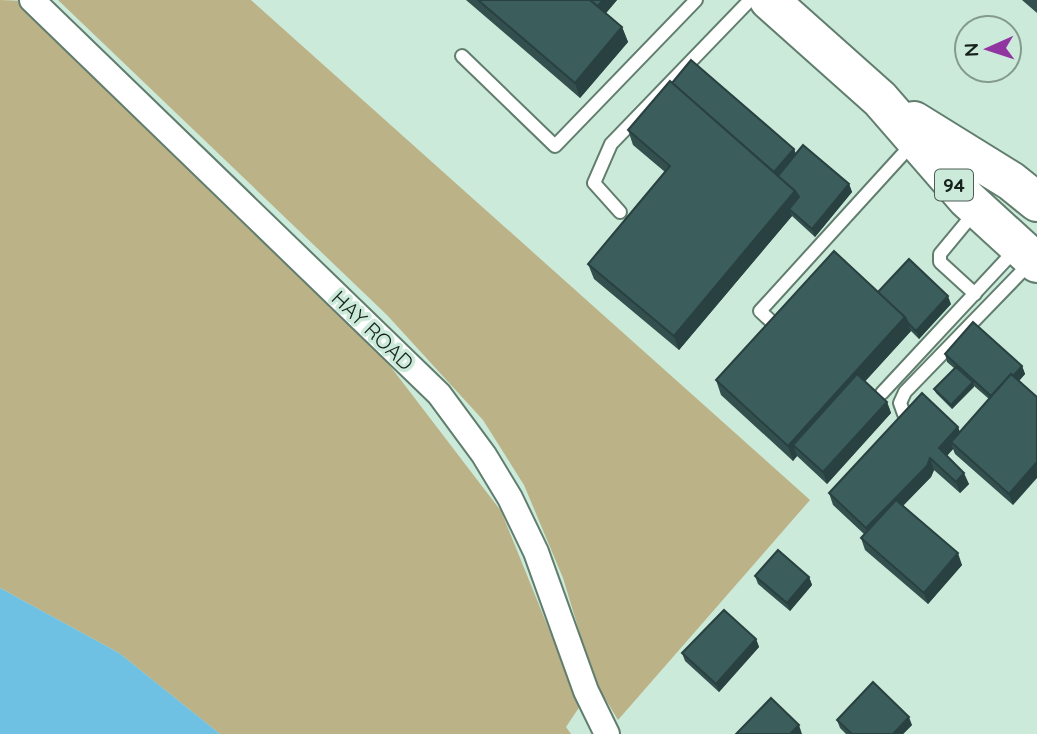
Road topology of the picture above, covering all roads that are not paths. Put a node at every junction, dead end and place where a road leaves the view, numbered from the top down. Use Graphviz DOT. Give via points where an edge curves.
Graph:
graph roads {
  1 [pos="32,0"];
  2 [pos="696,0"];
  3 [pos="750,0"];
  4 [pos="769,0"];
  5 [pos="463,57"];
  6 [pos="880,99"];
  7 [pos="915,140"];
  8 [pos="1037,202"];
  9 [pos="977,209"];
  10 [pos="620,212"];
  11 [pos="1030,256"];
  12 [pos="975,293"];
  13 [pos="775,325"];
  14 [pos="882,393"];
  15 [pos="904,414"];
  16 [pos="607,734"];
  1 -- 16 [label="street, HAY ROAD" via="452,410 484,454 536,552 586,691"];
  2 -- 5 [label="lane" via="555,146"];
  3 -- 10 [label="lane" via="611,144 594,183"];
  4 -- 6 [label="highway, 94"];
  6 -- 7 [label="highway, 94"];
  6 -- 8 [label="highway, 94"];
  7 -- 9 [label="highway, 94"];
  7 -- 13 [label="lane" via="760,311"];
  9 -- 11 [label="highway, 94"];
  9 -- 12 [label="lane" via="940,254 940,262"];
  11 -- 12 [label="lane"];
  11 -- 15 [label="lane" via="905,392 900,404"];
  12 -- 14 [label="lane"];
}
